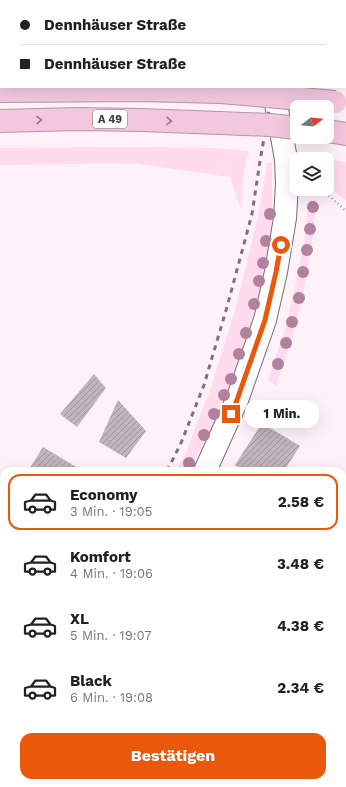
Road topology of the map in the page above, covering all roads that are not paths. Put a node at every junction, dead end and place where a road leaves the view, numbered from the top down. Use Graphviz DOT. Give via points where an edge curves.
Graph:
graph roads {
  1 [pos="249,88"];
  2 [pos="273,88"];
  3 [pos="0,91"];
  4 [pos="221,92"];
  5 [pos="340,103"];
  6 [pos="0,121"];
  7 [pos="290,127"];
  8 [pos="207,467"];
  1 -- 4 [label="highway, bridge"];
  2 -- 8 [label="street" via="286,160 287,184 285,218 276,272 265,320 237,400"];
  3 -- 4 [label="highway"];
  4 -- 5 [label="highway, bridge"];
  6 -- 7 [label="highway, A 49, one-way, bridge" via="149,120"];
}
